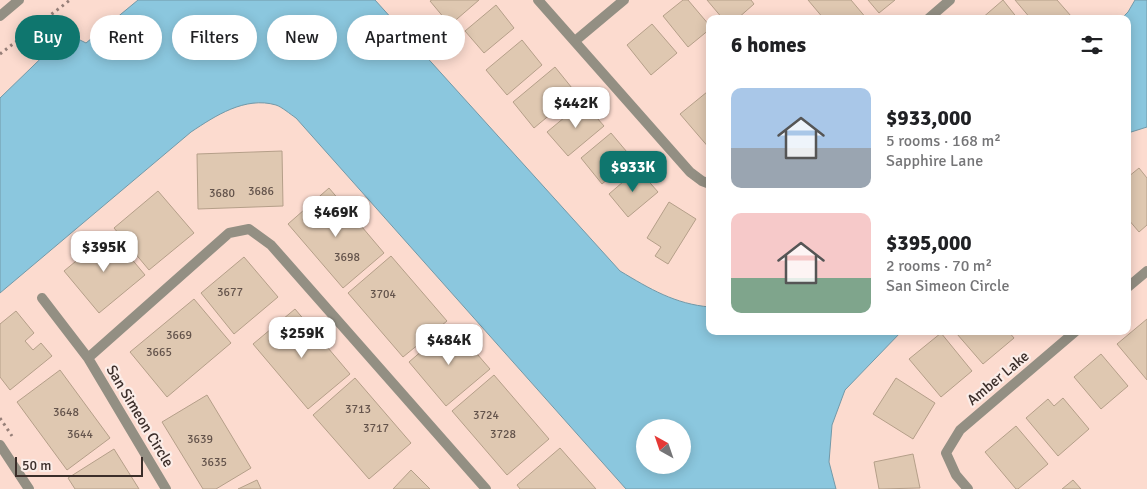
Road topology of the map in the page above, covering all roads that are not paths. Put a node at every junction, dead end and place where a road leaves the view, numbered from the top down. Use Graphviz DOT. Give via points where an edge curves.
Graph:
graph roads {
  1 [pos="19,0"];
  2 [pos="538,0"];
  3 [pos="624,0"];
  4 [pos="950,0"];
  5 [pos="933,15"];
  6 [pos="0,16"];
  7 [pos="575,41"];
  8 [pos="706,182"];
  9 [pos="1147,271"];
  10 [pos="1131,284"];
  11 [pos="42,298"];
  12 [pos="1071,335"];
  13 [pos="88,358"];
  14 [pos="0,445"];
  15 [pos="29,489"];
  16 [pos="166,489"];
  17 [pos="486,489"];
  18 [pos="968,489"];
  1 -- 6 [label="street"];
  2 -- 7 [label="street"];
  3 -- 7 [label="street"];
  4 -- 5 [label="street"];
  7 -- 8 [label="street" via="690,172"];
  9 -- 10 [label="street"];
  11 -- 13 [label="street, San Simeon Circle"];
  12 -- 18 [label="street, Amber Lake" via="960,430 946,453 956,475"];
  13 -- 16 [label="street, San Simeon Circle"];
  13 -- 17 [label="street, San Simeon Circle" via="229,233 249,229 271,245"];
  14 -- 15 [label="street"];
}
